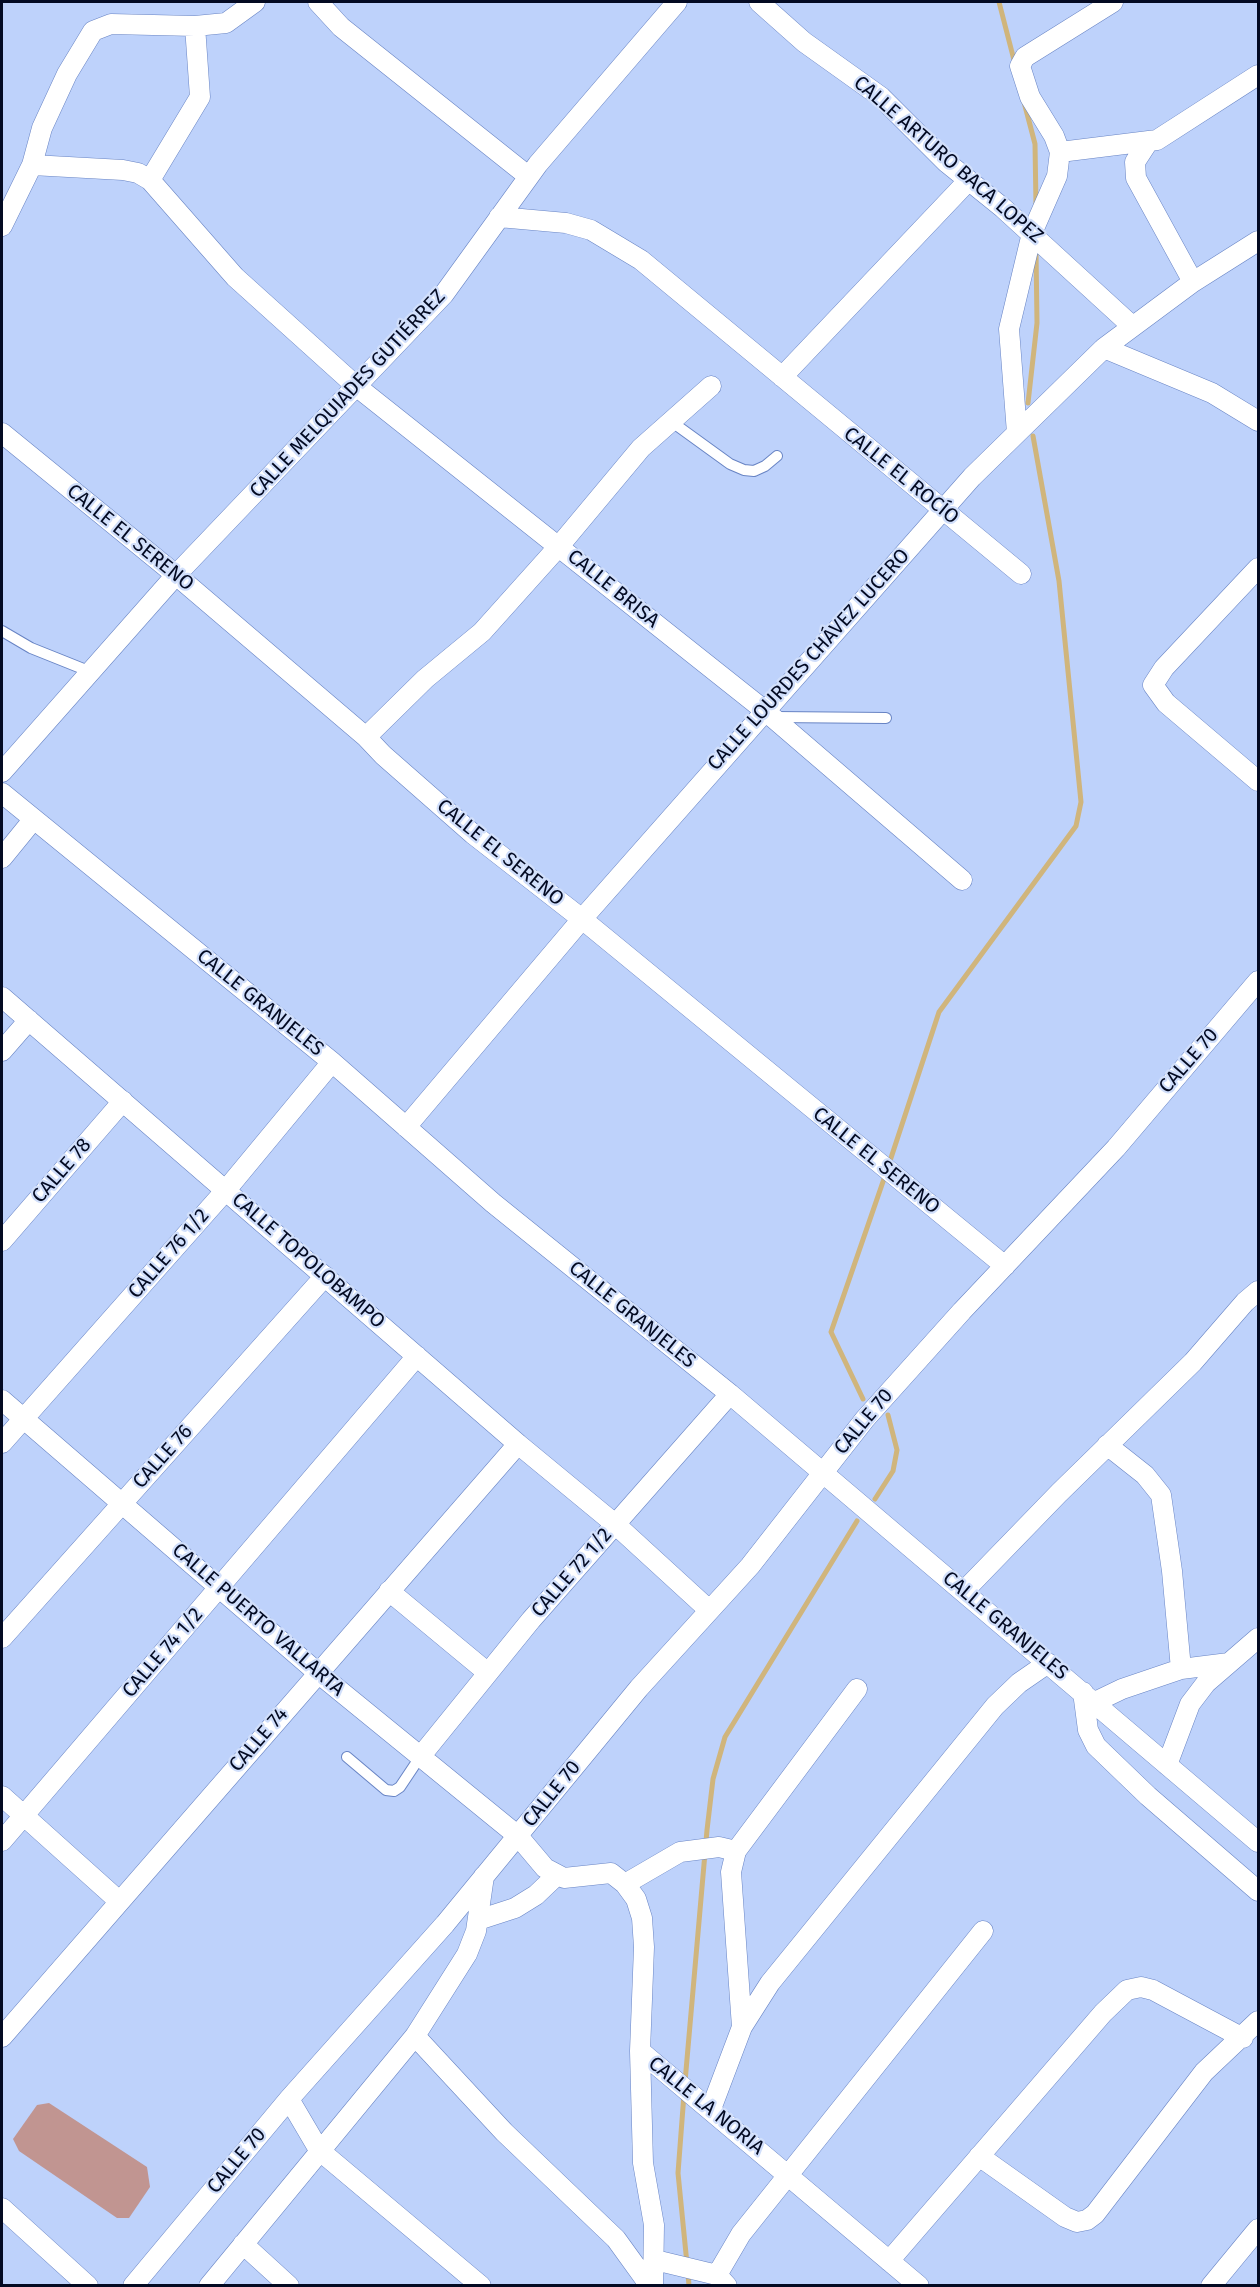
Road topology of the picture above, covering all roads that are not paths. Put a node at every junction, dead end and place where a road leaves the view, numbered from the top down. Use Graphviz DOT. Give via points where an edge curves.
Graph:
graph roads {
  1 [pos="255,2"];
  2 [pos="318,2"];
  3 [pos="677,2"];
  4 [pos="759,2"];
  5 [pos="1113,2"];
  6 [pos="195,26"];
  7 [pos="1258,75"];
  8 [pos="1148,142"];
  9 [pos="1060,152"];
  10 [pos="32,165"];
  11 [pos="528,176"];
  12 [pos="150,180"];
  13 [pos="968,181"];
  14 [pos="499,217"];
  15 [pos="2,226"];
  16 [pos="1032,233"];
  17 [pos="1258,241"];
  18 [pos="1193,282"];
  19 [pos="1132,326"];
  20 [pos="1104,348"];
  21 [pos="782,377"];
  22 [pos="356,386"];
  23 [pos="711,386"];
  24 [pos="1255,415"];
  25 [pos="672,422"];
  26 [pos="2,433"];
  27 [pos="1017,433"];
  28 [pos="777,456"];
  29 [pos="942,509"];
  30 [pos="560,545"];
  31 [pos="1258,568"];
  32 [pos="1021,574"];
  33 [pos="176,575"];
  34 [pos="2,631"];
  35 [pos="91,672"];
  36 [pos="768,714"];
  37 [pos="886,718"];
  38 [pos="366,737"];
  39 [pos="2,772"];
  40 [pos="1258,781"];
  41 [pos="2,793"];
  42 [pos="33,820"];
  43 [pos="2,858"];
  44 [pos="962,880"];
  45 [pos="582,919"];
  46 [pos="1258,981"];
  47 [pos="2,997"];
  48 [pos="28,1020"];
  49 [pos="2,1051"];
  50 [pos="332,1062"];
  51 [pos="123,1101"];
  52 [pos="406,1127"];
  53 [pos="226,1190"];
  54 [pos="2,1242"];
  55 [pos="1005,1266"];
  56 [pos="324,1276"];
  57 [pos="1258,1291"];
  58 [pos="417,1356"];
  59 [pos="730,1394"];
  60 [pos="2,1400"];
  61 [pos="23,1419"];
  62 [pos="2,1443"];
  63 [pos="518,1443"];
  64 [pos="1107,1446"];
  65 [pos="822,1474"];
  66 [pos="121,1503"];
  67 [pos="615,1524"];
  68 [pos="220,1587"];
  69 [pos="389,1591"];
  70 [pos="964,1592"];
  71 [pos="709,1610"];
  72 [pos="2,1638"];
  73 [pos="1258,1638"];
  74 [pos="1048,1663"];
  75 [pos="1228,1663"];
  76 [pos="1181,1669"];
  77 [pos="488,1672"];
  78 [pos="318,1673"];
  79 [pos="857,1689"];
  80 [pos="1089,1697"];
  81 [pos="347,1757"];
  82 [pos="420,1757"];
  83 [pos="1167,1765"];
  84 [pos="2,1796"];
  85 [pos="23,1815"];
  86 [pos="518,1836"];
  87 [pos="2,1841"];
  88 [pos="1258,1842"];
  89 [pos="727,1849"];
  90 [pos="557,1875"];
  91 [pos="484,1876"];
  92 [pos="625,1884"];
  93 [pos="1258,1891"];
  94 [pos="119,1901"];
  95 [pos="478,1920"];
  96 [pos="983,1931"];
  97 [pos="1258,2021"];
  98 [pos="742,2027"];
  99 [pos="415,2036"];
  100 [pos="2,2037"];
  101 [pos="1243,2038"];
  102 [pos="640,2051"];
  103 [pos="289,2099"];
  104 [pos="706,2104"];
  105 [pos="319,2150"];
  106 [pos="979,2156"];
  107 [pos="789,2174"];
  108 [pos="2,2208"];
  109 [pos="1258,2229"];
  110 [pos="243,2244"];
  111 [pos="889,2261"];
  112 [pos="662,2262"];
  113 [pos="715,2277"];
  114 [pos="88,2286"];
  115 [pos="133,2286"];
  116 [pos="209,2286"];
  117 [pos="289,2286"];
  118 [pos="481,2286"];
  119 [pos="652,2286"];
  120 [pos="919,2286"];
  121 [pos="1211,2286"];
  1 -- 6 [label="street" via="226,23"];
  2 -- 11 [label="street" via="336,22"];
  3 -- 11 [label="street, CALLE MELQUIADES GUTIÉRREZ"];
  4 -- 13 [label="street, CALLE ARTURO BACA LOPEZ" via="804,42 881,97 925,144"];
  5 -- 9 [label="street" via="1025,57 1020,71"];
  6 -- 10 [label="street" via="111,24 93,31 67,74 42,128"];
  6 -- 12 [label="street" via="200,97"];
  7 -- 8 [label="street" via="1166,136"];
  8 -- 9 [label="street"];
  8 -- 18 [label="street" via="1135,162 1136,178"];
  9 -- 16 [label="street" via="1057,176"];
  10 -- 12 [label="street" via="123,170"];
  10 -- 15 [label="street"];
  11 -- 14 [label="street, CALLE MELQUIADES GUTIÉRREZ"];
  12 -- 22 [label="street, CALLE BRISA" via="261,302"];
  13 -- 16 [label="street, CALLE ARTURO BACA LOPEZ"];
  13 -- 21 [label="street"];
  14 -- 21 [label="street, CALLE EL ROCÍO" via="566,223 611,240 702,308"];
  14 -- 22 [label="street, CALLE MELQUIADES GUTIÉRREZ" via="444,294"];
  16 -- 19 [label="street, CALLE ARTURO BACA LOPEZ"];
  16 -- 27 [label="street" via="1009,329"];
  17 -- 18 [label="street, CALLE LOURDES CHÁVEZ LUCERO"];
  18 -- 19 [label="street, CALLE LOURDES CHÁVEZ LUCERO"];
  19 -- 20 [label="street, CALLE LOURDES CHÁVEZ LUCERO"];
  20 -- 24 [label="street"];
  20 -- 27 [label="street, CALLE LOURDES CHÁVEZ LUCERO"];
  21 -- 29 [label="street, CALLE EL ROCÍO"];
  22 -- 30 [label="street, CALLE BRISA"];
  22 -- 33 [label="street, CALLE MELQUIADES GUTIÉRREZ"];
  23 -- 25 [label="street"];
  25 -- 28 [label="lane" via="744,470 754,471"];
  25 -- 30 [label="street" via="641,448"];
  26 -- 33 [label="street, CALLE EL SERENO"];
  27 -- 29 [label="street, CALLE LOURDES CHÁVEZ LUCERO"];
  29 -- 32 [label="street, CALLE EL ROCÍO"];
  29 -- 36 [label="street, CALLE LOURDES CHÁVEZ LUCERO"];
  30 -- 36 [label="street, CALLE BRISA"];
  30 -- 38 [label="street" via="482,632 425,678"];
  31 -- 40 [label="street" via="1164,668 1153,685 1166,703"];
  33 -- 35 [label="street, CALLE MELQUIADES GUTIÉRREZ"];
  33 -- 38 [label="street, CALLE EL SERENO"];
  34 -- 35 [label="lane"];
  35 -- 39 [label="street, CALLE MELQUIADES GUTIÉRREZ"];
  36 -- 37 [label="lane"];
  36 -- 44 [label="street, CALLE BRISA"];
  36 -- 45 [label="street, CALLE LOURDES CHÁVEZ LUCERO"];
  38 -- 45 [label="street, CALLE EL SERENO" via="473,834"];
  41 -- 42 [label="street, CALLE GRANJELES"];
  42 -- 43 [label="street"];
  42 -- 50 [label="street, CALLE GRANJELES"];
  45 -- 52 [label="street, CALLE LOURDES CHÁVEZ LUCERO"];
  45 -- 55 [label="street, CALLE EL SERENO"];
  46 -- 55 [label="street, CALLE 70" via="1116,1148"];
  47 -- 48 [label="street, CALLE TOPOLOBAMPO"];
  48 -- 49 [label="street"];
  48 -- 51 [label="street, CALLE TOPOLOBAMPO"];
  50 -- 52 [label="street, CALLE GRANJELES"];
  50 -- 53 [label="street, CALLE 76 1/2"];
  51 -- 53 [label="street, CALLE TOPOLOBAMPO"];
  51 -- 54 [label="street, CALLE 78"];
  52 -- 59 [label="street, CALLE GRANJELES" via="542,1244"];
  53 -- 56 [label="street, CALLE TOPOLOBAMPO"];
  53 -- 61 [label="street, CALLE 76 1/2"];
  55 -- 65 [label="street, CALLE 70" via="865,1419"];
  56 -- 58 [label="street, CALLE TOPOLOBAMPO"];
  56 -- 66 [label="street, CALLE 76"];
  57 -- 64 [label="street"];
  58 -- 63 [label="street, CALLE TOPOLOBAMPO"];
  58 -- 68 [label="street, CALLE 74 1/2"];
  59 -- 65 [label="street, CALLE GRANJELES"];
  59 -- 67 [label="street, CALLE 72 1/2"];
  60 -- 61 [label="street, CALLE PUERTO VALLARTA"];
  61 -- 62 [label="street, CALLE 76 1/2"];
  61 -- 66 [label="street, CALLE PUERTO VALLARTA"];
  63 -- 67 [label="street, CALLE TOPOLOBAMPO"];
  63 -- 69 [label="street, CALLE 74"];
  64 -- 70 [label="street"];
  64 -- 76 [label="street" via="1145,1475 1161,1495"];
  65 -- 70 [label="street, CALLE GRANJELES"];
  65 -- 71 [label="street, CALLE 70" via="750,1566"];
  66 -- 68 [label="street, CALLE PUERTO VALLARTA"];
  66 -- 72 [label="street, CALLE 76"];
  67 -- 71 [label="street, CALLE TOPOLOBAMPO"];
  67 -- 77 [label="street, CALLE 72 1/2"];
  68 -- 78 [label="street, CALLE PUERTO VALLARTA"];
  68 -- 85 [label="street, CALLE 74 1/2"];
  69 -- 77 [label="street"];
  69 -- 78 [label="street, CALLE 74"];
  70 -- 74 [label="street, CALLE GRANJELES"];
  71 -- 86 [label="street, CALLE 70" via="639,1688"];
  73 -- 75 [label="street"];
  74 -- 80 [label="street, CALLE GRANJELES"];
  74 -- 98 [label="street" via="1018,1683 980,1724 770,1983"];
  75 -- 76 [label="street"];
  75 -- 83 [label="street" via="1190,1704"];
  76 -- 80 [label="street"];
  77 -- 82 [label="street, CALLE 72 1/2"];
  78 -- 82 [label="street, CALLE PUERTO VALLARTA"];
  78 -- 94 [label="street, CALLE 74"];
  79 -- 89 [label="street"];
  80 -- 83 [label="street, CALLE GRANJELES"];
  80 -- 93 [label="street" via="1088,1730 1096,1746"];
  81 -- 82 [label="lane" via="386,1790 394,1791"];
  82 -- 86 [label="street, CALLE PUERTO VALLARTA"];
  83 -- 88 [label="street, CALLE GRANJELES"];
  84 -- 85 [label="street"];
  85 -- 87 [label="street, CALLE 74 1/2"];
  85 -- 94 [label="street"];
  86 -- 90 [label="street" via="545,1868"];
  86 -- 91 [label="street, CALLE 70"];
  89 -- 92 [label="street" via="680,1852"];
  89 -- 98 [label="street"];
  90 -- 92 [label="street" via="564,1878 611,1873"];
  90 -- 95 [label="street" via="515,1908"];
  91 -- 95 [label="street"];
  91 -- 103 [label="street, CALLE 70"];
  92 -- 102 [label="street, CALLE LA NORIA" via="636,1899 642,1918"];
  94 -- 100 [label="street, CALLE 74"];
  95 -- 99 [label="street" via="467,1954"];
  96 -- 107 [label="street"];
  97 -- 101 [label="street"];
  98 -- 104 [label="street"];
  99 -- 105 [label="street"];
  99 -- 119 [label="street" via="504,2132 616,2239"];
  101 -- 106 [label="street" via="1153,1990 1127,1990"];
  101 -- 106 [label="street" via="1204,2072 1087,2220 1077,2222 1059,2213"];
  102 -- 104 [label="street, CALLE LA NORIA"];
  102 -- 112 [label="street" via="643,2163"];
  103 -- 105 [label="street"];
  103 -- 115 [label="street, CALLE 70"];
  104 -- 107 [label="street, CALLE LA NORIA"];
  105 -- 110 [label="street"];
  105 -- 118 [label="street"];
  106 -- 111 [label="street"];
  107 -- 111 [label="street, CALLE LA NORIA"];
  107 -- 113 [label="street" via="741,2234"];
  108 -- 114 [label="street"];
  109 -- 121 [label="street"];
  110 -- 116 [label="street"];
  110 -- 117 [label="street"];
  111 -- 120 [label="street, CALLE LA NORIA"];
  112 -- 113 [label="street"];
  112 -- 119 [label="street"];
}
